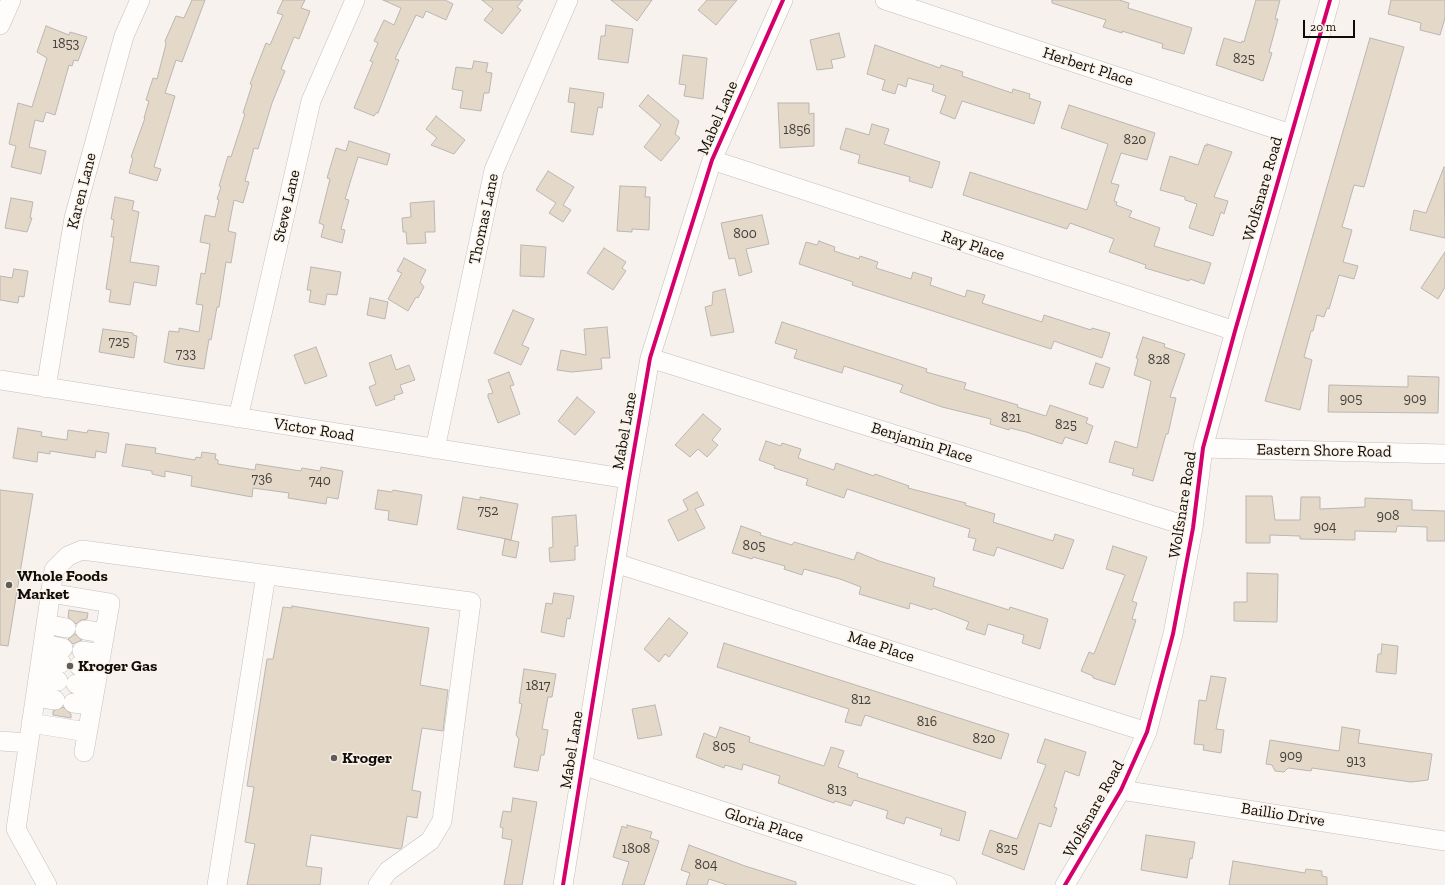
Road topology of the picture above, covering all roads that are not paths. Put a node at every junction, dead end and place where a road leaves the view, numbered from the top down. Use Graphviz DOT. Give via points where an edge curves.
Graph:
graph roads {
  1 [pos="11,0"];
  2 [pos="140,0"];
  3 [pos="355,0"];
  4 [pos="568,0"];
  5 [pos="783,0"];
  6 [pos="885,0"];
  7 [pos="1330,0"];
  8 [pos="0,25"];
  9 [pos="1291,134"];
  10 [pos="712,160"];
  11 [pos="1235,331"];
  12 [pos="650,358"];
  13 [pos="0,380"];
  14 [pos="46,388"];
  15 [pos="238,418"];
  16 [pos="1203,448"];
  17 [pos="435,449"];
  18 [pos="1445,454"];
  19 [pos="628,479"];
  20 [pos="1193,528"];
  21 [pos="615,563"];
  22 [pos="266,574"];
  23 [pos="50,593"];
  24 [pos="46,624"];
  25 [pos="104,633"];
  26 [pos="42,652"];
  27 [pos="68,674"];
  28 [pos="96,679"];
  29 [pos="36,688"];
  30 [pos="31,723"];
  31 [pos="87,732"];
  32 [pos="1147,732"];
  33 [pos="0,741"];
  34 [pos="28,743"];
  35 [pos="84,752"];
  36 [pos="582,765"];
  37 [pos="1120,790"];
  38 [pos="1445,841"];
  39 [pos="47,885"];
  40 [pos="217,885"];
  41 [pos="378,885"];
  42 [pos="563,885"];
  43 [pos="947,885"];
  44 [pos="1065,885"];
  1 -- 8 [label="street"];
  2 -- 14 [label="street, Karen Lane" via="124,36 74,218"];
  3 -- 15 [label="street, Steve Lane" via="311,101"];
  4 -- 17 [label="street, Thomas Lane" via="494,170"];
  5 -- 10 [label="street, Mabel Lane"];
  6 -- 9 [label="street, Herbert Place"];
  7 -- 9 [label="street, Wolfsnare Road"];
  9 -- 11 [label="street, Wolfsnare Road"];
  10 -- 11 [label="street, Ray Place"];
  10 -- 12 [label="street, Mabel Lane"];
  11 -- 16 [label="street, Wolfsnare Road"];
  12 -- 19 [label="street, Mabel Lane"];
  12 -- 20 [label="street, Benjamin Place"];
  13 -- 14 [label="street, Victor Road"];
  14 -- 15 [label="street, Victor Road"];
  15 -- 17 [label="street, Victor Road"];
  16 -- 18 [label="street, Eastern Shore Road"];
  16 -- 20 [label="street, Wolfsnare Road"];
  17 -- 19 [label="street, Victor Road"];
  19 -- 21 [label="street, Mabel Lane"];
  20 -- 32 [label="street, Wolfsnare Road" via="1173,634"];
  21 -- 32 [label="street, Mae Place"];
  21 -- 36 [label="street, Mabel Lane"];
  22 -- 23 [label="street" via="82,550 68,556 54,570"];
  22 -- 40 [label="street"];
  22 -- 41 [label="street" via="471,602 442,821 430,840 388,871"];
  23 -- 24 [label="street"];
  23 -- 25 [label="street" via="110,602"];
  24 -- 25 [label="street"];
  24 -- 26 [label="street"];
  25 -- 28 [label="street"];
  26 -- 27 [label="street"];
  26 -- 29 [label="street"];
  27 -- 28 [label="street"];
  27 -- 28 [label="street"];
  27 -- 29 [label="street"];
  28 -- 31 [label="street"];
  29 -- 30 [label="street"];
  30 -- 31 [label="street"];
  30 -- 34 [label="street"];
  31 -- 35 [label="street"];
  32 -- 37 [label="street, Wolfsnare Road"];
  33 -- 34 [label="street"];
  34 -- 39 [label="street" via="16,829"];
  36 -- 42 [label="street, Mabel Lane"];
  36 -- 43 [label="street, Gloria Place"];
  37 -- 38 [label="street, Baillio Drive"];
  37 -- 44 [label="street, Wolfsnare Road"];
}
